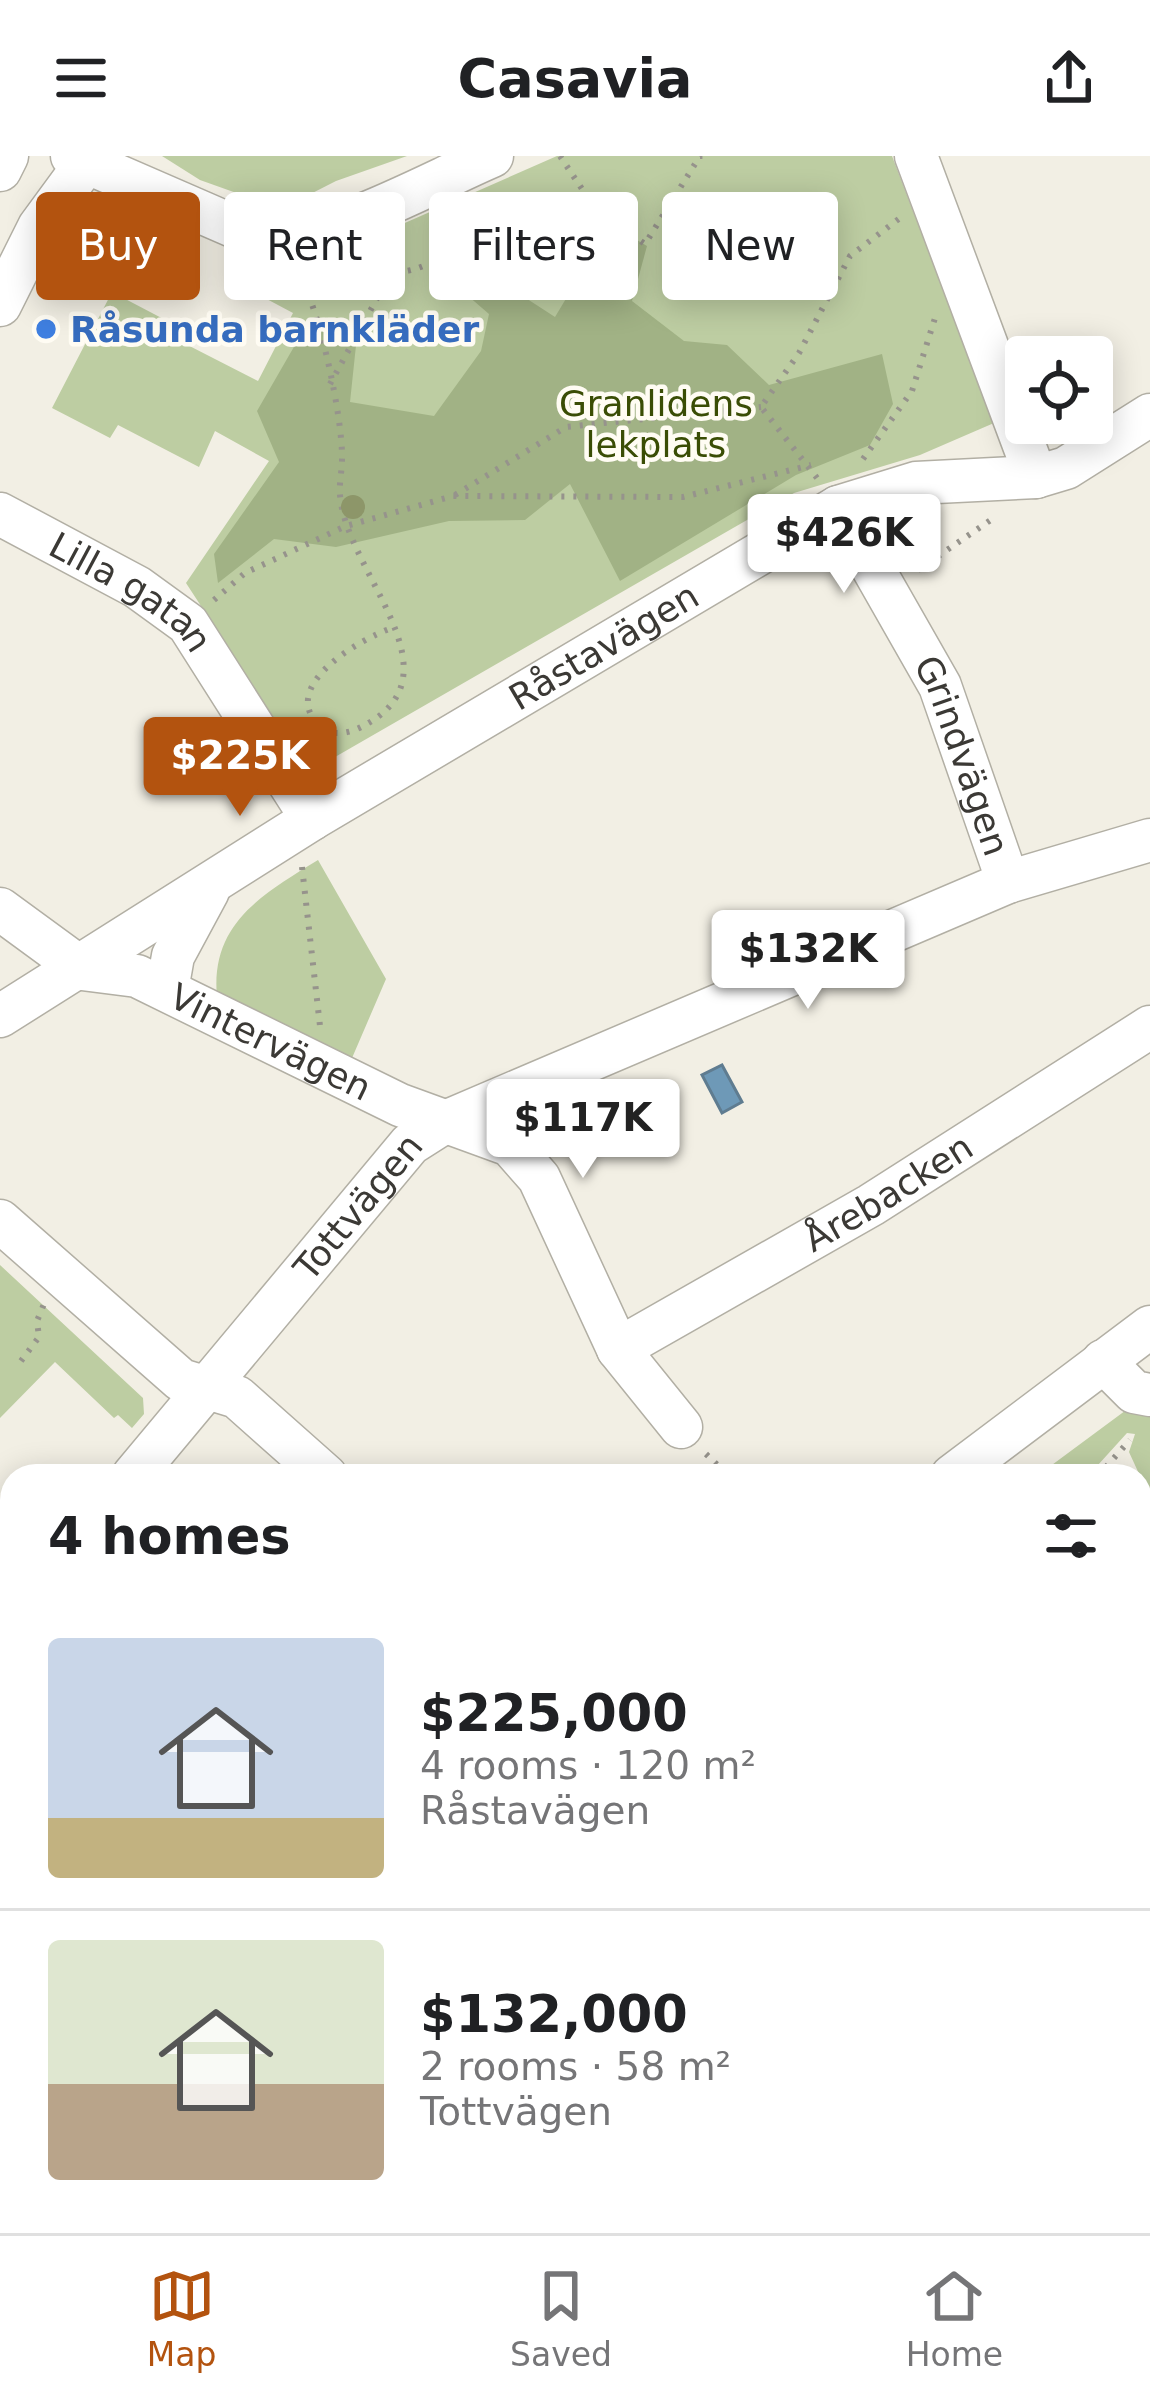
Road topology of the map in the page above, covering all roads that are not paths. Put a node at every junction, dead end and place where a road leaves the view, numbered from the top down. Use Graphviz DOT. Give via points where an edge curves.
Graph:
graph roads {
  1 [pos="492,156"];
  2 [pos="916,156"];
  3 [pos="84,158"];
  4 [pos="0,305"];
  5 [pos="1150,415"];
  6 [pos="1036,476"];
  7 [pos="849,490"];
  8 [pos="0,514"];
  9 [pos="314,800"];
  10 [pos="1150,840"];
  11 [pos="1008,882"];
  12 [pos="212,884"];
  13 [pos="0,909"];
  14 [pos="82,969"];
  15 [pos="166,989"];
  16 [pos="0,1016"];
  17 [pos="1150,1027"];
  18 [pos="443,1123"];
  19 [pos="0,1221"];
  20 [pos="1150,1327"];
  21 [pos="618,1349"];
  22 [pos="1103,1361"];
  23 [pos="212,1388"];
  24 [pos="1150,1395"];
  25 [pos="681,1427"];
  26 [pos="144,1464"];
  27 [pos="312,1464"];
  28 [pos="968,1464"];
  1 -- 3 [label="street" via="287,239 263,239"];
  2 -- 6 [label="street"];
  3 -- 4 [label="street"];
  5 -- 6 [label="street, Råstavägen" via="1089,457"];
  6 -- 7 [label="street, Råstavägen"];
  7 -- 9 [label="street, Råstavägen"];
  7 -- 11 [label="street, Grindvägen" via="940,686"];
  8 -- 9 [label="street, Lilla gatan" via="137,587 188,624"];
  9 -- 12 [label="street, Råstavägen"];
  10 -- 11 [label="street, Tottvägen"];
  11 -- 18 [label="street, Tottvägen"];
  12 -- 14 [label="street, Råstavägen"];
  12 -- 15 [label="street, Råstavägen" via="173,956"];
  13 -- 14 [label="street, Vintervägen"];
  14 -- 15 [label="street, Vintervägen"];
  14 -- 16 [label="street, Råstavägen"];
  15 -- 18 [label="street, Vintervägen"];
  17 -- 21 [label="street, Årebacken" via="871,1205"];
  18 -- 21 [label="street, Vintervägen" via="510,1145 538,1176"];
  18 -- 23 [label="street, Tottvägen" via="410,1144"];
  19 -- 23 [label="street" via="181,1380"];
  20 -- 22 [label="street"];
  21 -- 25 [label="street, Vintervägen"];
  22 -- 24 [label="street" via="1134,1392"];
  22 -- 28 [label="street"];
  23 -- 26 [label="street, Tottvägen"];
  23 -- 27 [label="street" via="237,1397"];
}
